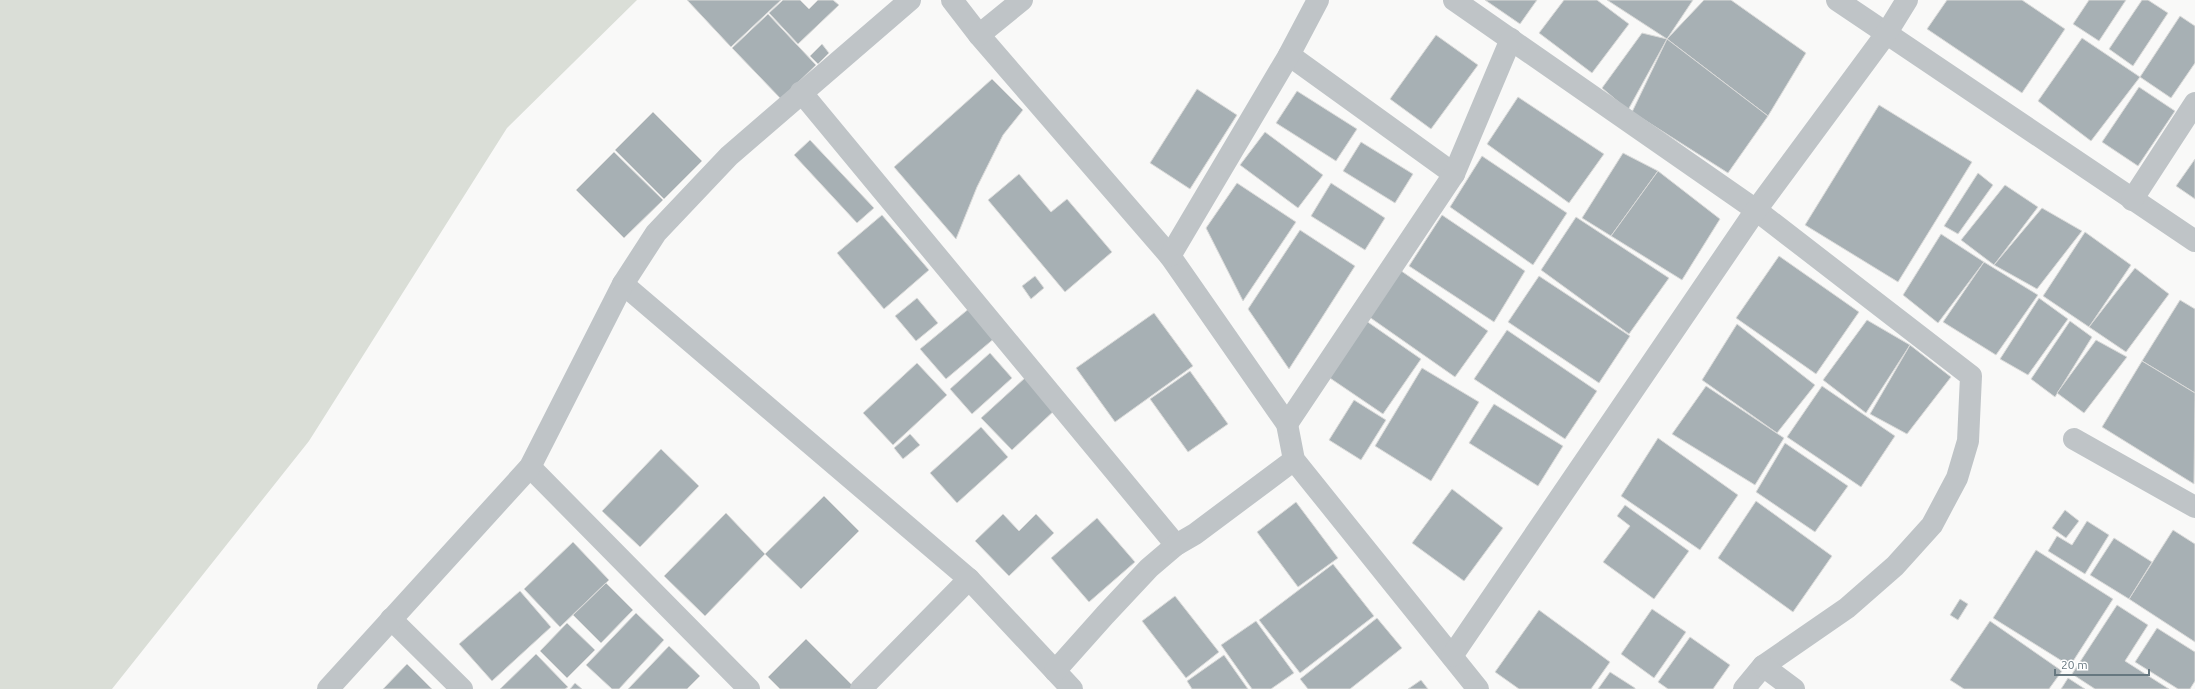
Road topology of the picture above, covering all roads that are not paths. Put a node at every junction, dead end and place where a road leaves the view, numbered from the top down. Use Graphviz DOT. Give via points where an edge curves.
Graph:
graph roads {
  1 [pos="910,0"];
  2 [pos="952,0"];
  3 [pos="1022,0"];
  4 [pos="1318,0"];
  5 [pos="1454,0"];
  6 [pos="1837,0"];
  7 [pos="1907,0"];
  8 [pos="1886,34"];
  9 [pos="979,35"];
  10 [pos="1510,39"];
  11 [pos="1290,55"];
  12 [pos="802,92"];
  13 [pos="2195,103"];
  14 [pos="1454,174"];
  15 [pos="2132,200"];
  16 [pos="1756,210"];
  17 [pos="2195,241"];
  18 [pos="1170,256"];
  19 [pos="623,284"];
  20 [pos="1287,424"];
  21 [pos="2074,439"];
  22 [pos="1294,460"];
  23 [pos="530,467"];
  24 [pos="2195,507"];
  25 [pos="1176,545"];
  26 [pos="969,579"];
  27 [pos="391,619"];
  28 [pos="1452,656"];
  29 [pos="1763,666"];
  30 [pos="1056,671"];
  31 [pos="328,689"];
  32 [pos="462,689"];
  33 [pos="748,689"];
  34 [pos="861,689"];
  35 [pos="1072,689"];
  36 [pos="1478,689"];
  37 [pos="1744,689"];
  38 [pos="1794,689"];
  1 -- 12 [label="street"];
  2 -- 9 [label="street"];
  3 -- 9 [label="street"];
  4 -- 11 [label="street"];
  5 -- 10 [label="street"];
  6 -- 8 [label="street"];
  7 -- 8 [label="street"];
  8 -- 15 [label="street"];
  8 -- 16 [label="street"];
  9 -- 18 [label="street"];
  10 -- 14 [label="street"];
  10 -- 16 [label="street"];
  11 -- 14 [label="street"];
  11 -- 18 [label="street"];
  12 -- 19 [label="street" via="729,156 656,232"];
  12 -- 25 [label="street"];
  13 -- 15 [label="street"];
  14 -- 20 [label="street"];
  15 -- 17 [label="street"];
  16 -- 28 [label="street"];
  16 -- 29 [label="street" via="1971,376 1968,441 1957,478 1932,525 1895,566 1847,608"];
  18 -- 20 [label="street"];
  19 -- 23 [label="street"];
  19 -- 26 [label="street"];
  20 -- 22 [label="street"];
  21 -- 24 [label="street"];
  22 -- 25 [label="street" via="1195,534"];
  22 -- 28 [label="street"];
  23 -- 27 [label="street"];
  23 -- 33 [label="street"];
  25 -- 30 [label="street" via="1130,588"];
  26 -- 30 [label="street"];
  26 -- 34 [label="street"];
  27 -- 31 [label="street"];
  27 -- 32 [label="street"];
  28 -- 36 [label="street"];
  29 -- 37 [label="street"];
  29 -- 38 [label="street"];
  30 -- 35 [label="street"];
}
